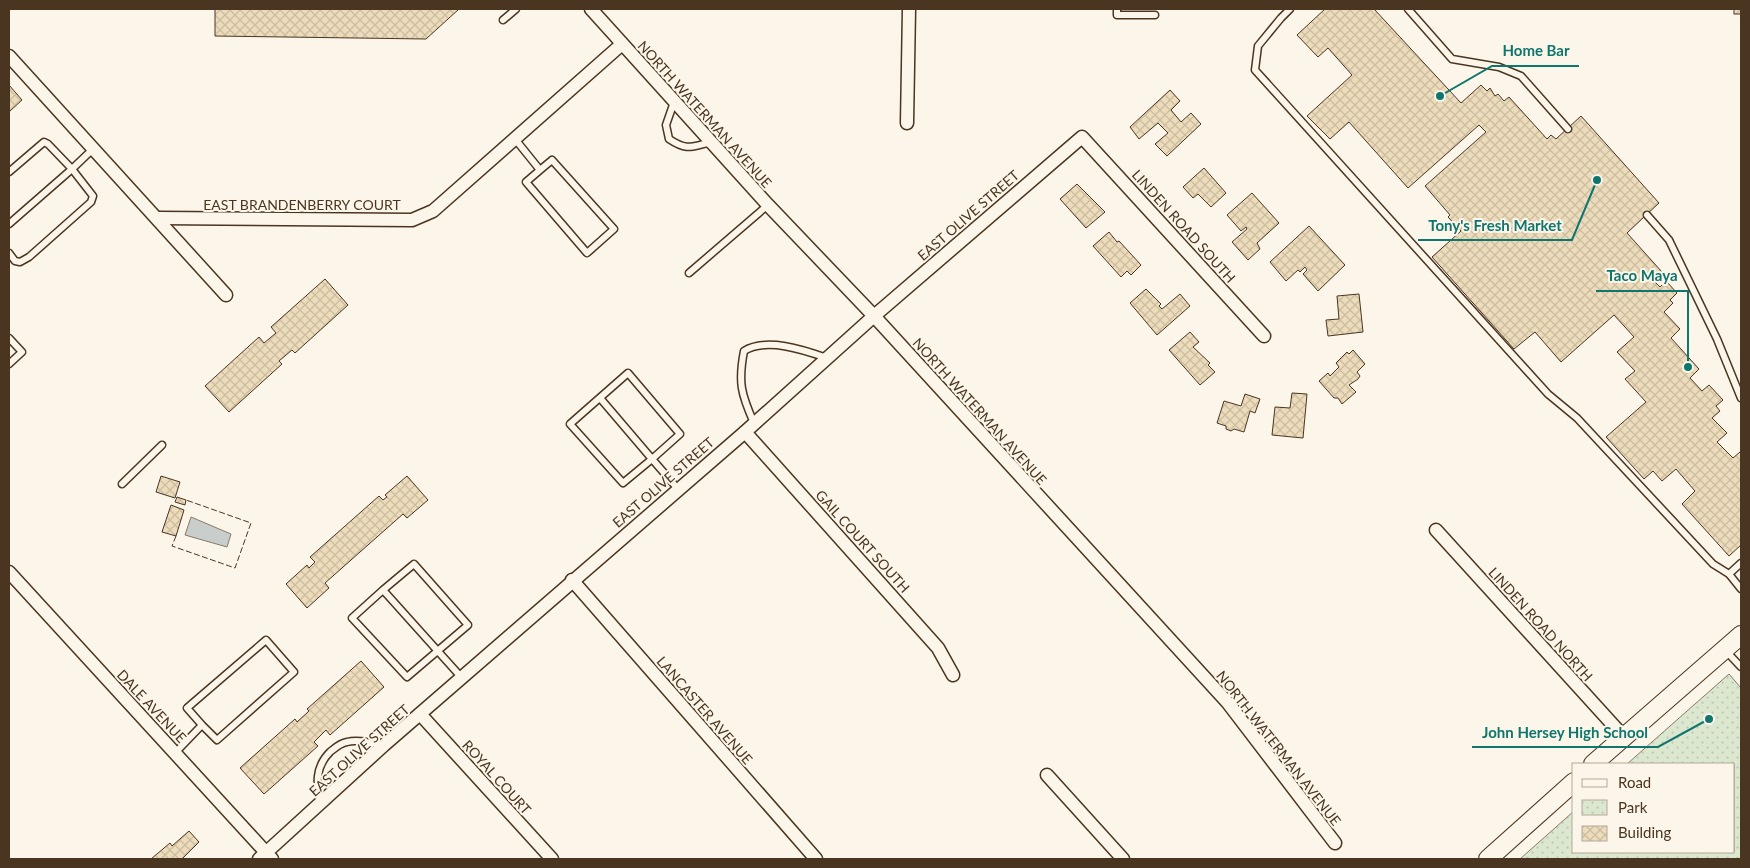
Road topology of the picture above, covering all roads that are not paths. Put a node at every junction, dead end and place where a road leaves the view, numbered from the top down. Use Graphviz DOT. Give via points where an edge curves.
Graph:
graph roads {
  1 [pos="516,9"];
  2 [pos="591,9"];
  3 [pos="910,9"];
  4 [pos="1117,9"];
  5 [pos="1290,9"];
  6 [pos="1408,9"];
  7 [pos="1155,15"];
  8 [pos="503,20"];
  9 [pos="622,44"];
  10 [pos="9,56"];
  11 [pos="674,102"];
  12 [pos="907,123"];
  13 [pos="1568,129"];
  14 [pos="1082,137"];
  15 [pos="514,139"];
  16 [pos="711,142"];
  17 [pos="94,148"];
  18 [pos="72,170"];
  19 [pos="540,170"];
  20 [pos="9,172"];
  21 [pos="768,206"];
  22 [pos="1647,215"];
  23 [pos="158,218"];
  24 [pos="9,224"];
  25 [pos="9,253"];
  26 [pos="689,273"];
  27 [pos="226,294"];
  28 [pos="874,316"];
  29 [pos="1264,336"];
  30 [pos="9,338"];
  31 [pos="827,358"];
  32 [pos="9,364"];
  33 [pos="600,398"];
  34 [pos="1741,398"];
  35 [pos="749,428"];
  36 [pos="162,445"];
  37 [pos="652,459"];
  38 [pos="122,484"];
  39 [pos="678,489"];
  40 [pos="1436,530"];
  41 [pos="1741,563"];
  42 [pos="9,572"];
  43 [pos="1729,574"];
  44 [pos="572,580"];
  45 [pos="1741,589"];
  46 [pos="383,590"];
  47 [pos="1741,635"];
  48 [pos="1724,650"];
  49 [pos="438,651"];
  50 [pos="1741,668"];
  51 [pos="953,675"];
  52 [pos="462,678"];
  53 [pos="420,714"];
  54 [pos="202,725"];
  55 [pos="1624,737"];
  56 [pos="384,745"];
  57 [pos="175,754"];
  58 [pos="1594,763"];
  59 [pos="1047,776"];
  60 [pos="1572,784"];
  61 [pos="321,804"];
  62 [pos="1335,843"];
  63 [pos="266,857"];
  64 [pos="552,859"];
  65 [pos="816,859"];
  66 [pos="1123,859"];
  67 [pos="1488,859"];
  1 -- 8 [label="lane"];
  2 -- 9 [label="street, NORTH WATERMAN AVENUE"];
  3 -- 12 [label="street"];
  4 -- 7 [label="lane" via="1117,15"];
  5 -- 43 [label="lane" via="1258,46 1255,70 1548,394 1577,418 1713,564"];
  6 -- 13 [label="lane" via="1452,58 1499,66 1521,76"];
  9 -- 11 [label="street, NORTH WATERMAN AVENUE"];
  9 -- 15 [label="street, EAST BRANDENBERRY COURT"];
  10 -- 17 [label="street"];
  11 -- 16 [label="street, NORTH WATERMAN AVENUE"];
  11 -- 16 [label="lane" via="666,125 669,139 681,147"];
  14 -- 28 [label="street, EAST OLIVE STREET"];
  14 -- 29 [label="street, LINDEN ROAD SOUTH"];
  15 -- 19 [label="lane"];
  15 -- 23 [label="street, EAST BRANDENBERRY COURT" via="433,211 412,220"];
  16 -- 21 [label="street, NORTH WATERMAN AVENUE"];
  17 -- 18 [label="lane"];
  17 -- 23 [label="street"];
  18 -- 20 [label="lane" via="44,142"];
  18 -- 24 [label="lane"];
  18 -- 25 [label="lane" via="93,196 91,202 20,262"];
  19 -- 19 [label="lane" via="552,160 614,229 587,253 526,182"];
  21 -- 26 [label="lane"];
  21 -- 28 [label="street, NORTH WATERMAN AVENUE"];
  22 -- 34 [label="lane" via="1669,240 1717,339"];
  23 -- 27 [label="street"];
  28 -- 31 [label="street, EAST OLIVE STREET"];
  28 -- 62 [label="street, NORTH WATERMAN AVENUE" via="1228,704"];
  30 -- 32 [label="lane" via="22,352"];
  31 -- 35 [label="street, EAST OLIVE STREET"];
  31 -- 35 [label="lane" via="799,348 771,345 753,345 744,350 740,371"];
  33 -- 37 [label="lane"];
  33 -- 37 [label="lane" via="628,373 635,381 680,434"];
  33 -- 37 [label="lane" via="570,424 623,483"];
  35 -- 39 [label="street, EAST OLIVE STREET"];
  35 -- 51 [label="street, GAIL COURT SOUTH" via="938,648"];
  36 -- 38 [label="lane"];
  37 -- 39 [label="lane"];
  39 -- 44 [label="street, EAST OLIVE STREET"];
  40 -- 55 [label="street, LINDEN ROAD NORTH"];
  41 -- 43 [label="lane"];
  42 -- 57 [label="street, DALE AVENUE"];
  43 -- 45 [label="lane"];
  44 -- 52 [label="street, EAST OLIVE STREET"];
  44 -- 65 [label="street, LANCASTER AVENUE"];
  46 -- 49 [label="lane"];
  46 -- 49 [label="lane" via="414,564 468,625"];
  46 -- 49 [label="lane" via="352,618 407,677"];
  47 -- 48 [label="street"];
  48 -- 50 [label="lane"];
  48 -- 55 [label="street"];
  49 -- 52 [label="lane"];
  52 -- 53 [label="street, EAST OLIVE STREET"];
  53 -- 56 [label="street, EAST OLIVE STREET"];
  53 -- 64 [label="street, ROYAL COURT"];
  54 -- 54 [label="lane" via="187,708 266,640 294,672 217,740"];
  54 -- 57 [label="lane"];
  55 -- 58 [label="street"];
  56 -- 61 [label="street, EAST OLIVE STREET"];
  56 -- 61 [label="lane" via="357,741 336,747 320,765 317,775"];
  57 -- 63 [label="street, DALE AVENUE"];
  59 -- 66 [label="street"];
  60 -- 67 [label="street"];
  61 -- 63 [label="street, EAST OLIVE STREET"];
}
